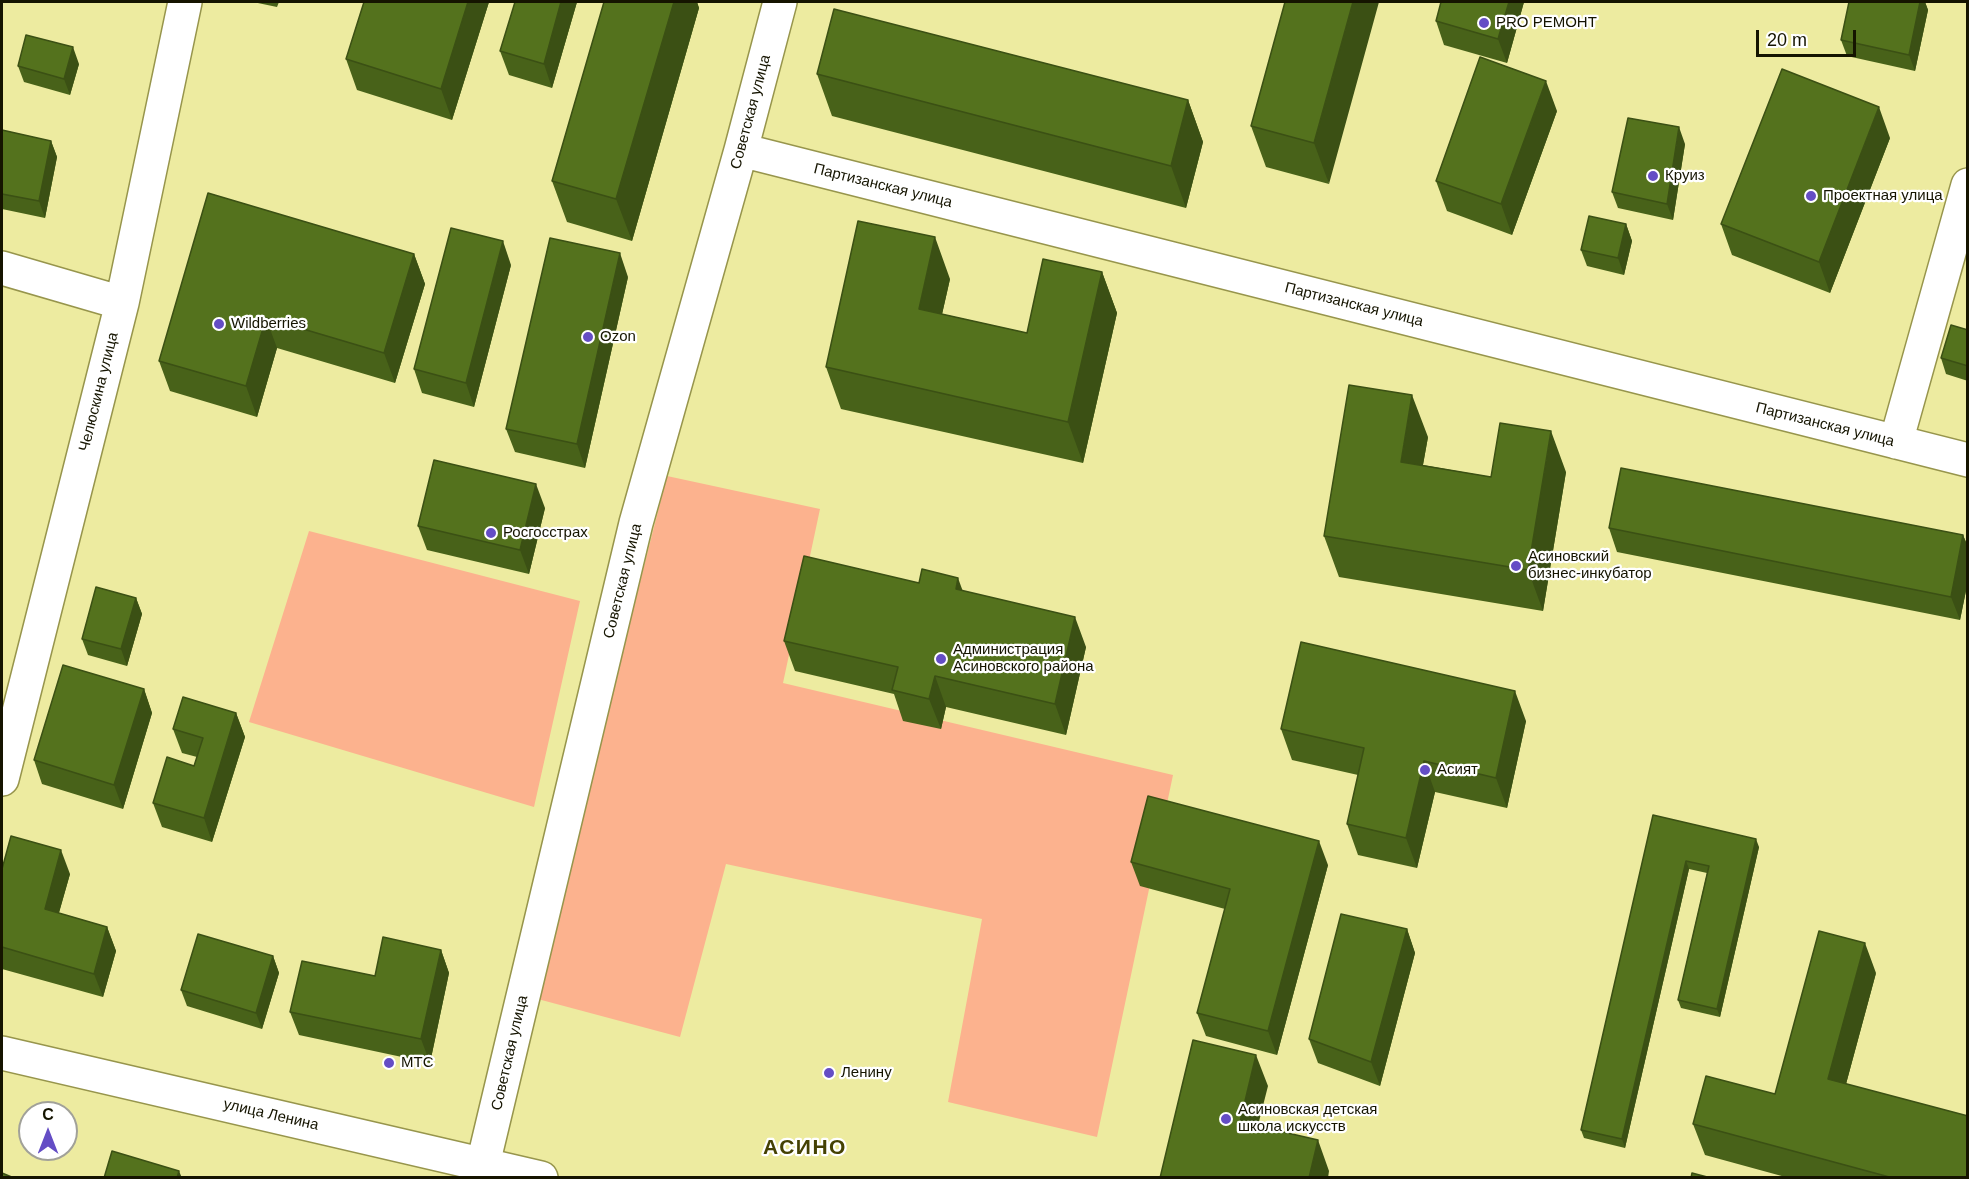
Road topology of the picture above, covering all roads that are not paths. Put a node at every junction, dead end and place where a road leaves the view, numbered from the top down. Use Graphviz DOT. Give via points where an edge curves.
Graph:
graph roads {
  1 [pos="185,2"];
  2 [pos="780,2"];
  3 [pos="741,150"];
  4 [pos="1968,185"];
  5 [pos="2,268"];
  6 [pos="122,303"];
  7 [pos="1896,442"];
  8 [pos="1968,460"];
  9 [pos="2,779"];
  10 [pos="2,1053"];
  11 [pos="483,1164"];
  12 [pos="541,1178"];
  1 -- 6 [label="street, Челюскина улица"];
  2 -- 3 [label="street, Советская улица"];
  3 -- 7 [label="street, Партизанская улица"];
  3 -- 11 [label="street, Советская улица" via="636,523"];
  4 -- 7 [label="street"];
  5 -- 6 [label="street"];
  6 -- 9 [label="street, Челюскина улица"];
  7 -- 8 [label="street, Партизанская улица"];
  10 -- 11 [label="street, улица Ленина"];
  11 -- 12 [label="street, улица Ленина"];
}
